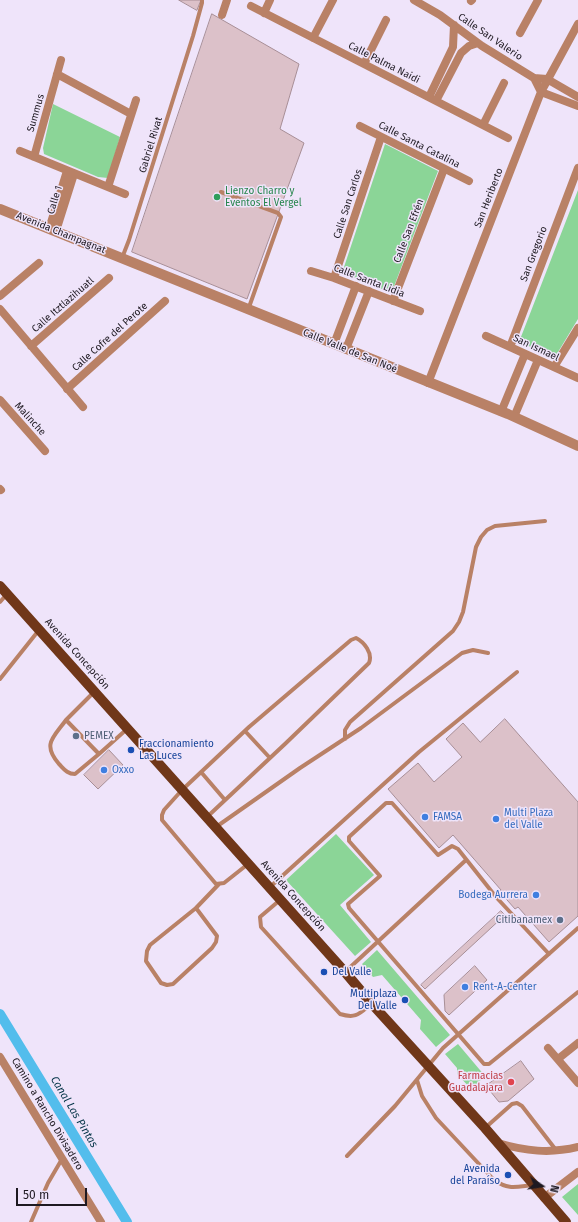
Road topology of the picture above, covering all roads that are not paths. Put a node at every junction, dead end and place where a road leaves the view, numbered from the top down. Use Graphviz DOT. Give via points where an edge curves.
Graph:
graph roads {
  1 [pos="202,0"];
  2 [pos="226,0"];
  3 [pos="270,0"];
  4 [pos="333,0"];
  5 [pos="414,0"];
  6 [pos="538,0"];
  7 [pos="251,6"];
  8 [pos="264,12"];
  9 [pos="222,16"];
  10 [pos="386,20"];
  11 [pos="578,24"];
  12 [pos="454,25"];
  13 [pos="520,33"];
  14 [pos="313,38"];
  15 [pos="478,43"];
  16 [pos="453,58"];
  17 [pos="61,60"];
  18 [pos="364,64"];
  19 [pos="57,74"];
  20 [pos="534,78"];
  21 [pos="547,79"];
  22 [pos="504,83"];
  23 [pos="541,92"];
  24 [pos="578,97"];
  25 [pos="433,99"];
  26 [pos="136,100"];
  27 [pos="578,106"];
  28 [pos="131,114"];
  29 [pos="483,125"];
  30 [pos="360,126"];
  31 [pos="381,137"];
  32 [pos="508,138"];
  33 [pos="20,151"];
  34 [pos="34,157"];
  35 [pos="444,168"];
  36 [pos="578,168"];
  37 [pos="71,172"];
  38 [pos="470,181"];
  39 [pos="108,187"];
  40 [pos="221,192"];
  41 [pos="124,194"];
  42 [pos="0,209"];
  43 [pos="53,230"];
  44 [pos="122,258"];
  45 [pos="39,262"];
  46 [pos="311,271"];
  47 [pos="109,278"];
  48 [pos="334,278"];
  49 [pos="356,286"];
  50 [pos="369,291"];
  51 [pos="0,295"];
  52 [pos="166,301"];
  53 [pos="393,301"];
  54 [pos="0,309"];
  55 [pos="248,310"];
  56 [pos="420,311"];
  57 [pos="578,328"];
  58 [pos="486,336"];
  59 [pos="334,344"];
  60 [pos="31,346"];
  61 [pos="510,347"];
  62 [pos="346,349"];
  63 [pos="525,354"];
  64 [pos="538,360"];
  65 [pos="554,367"];
  66 [pos="578,378"];
  67 [pos="428,383"];
  68 [pos="68,389"];
  69 [pos="0,400"];
  70 [pos="83,407"];
  71 [pos="501,412"];
  72 [pos="514,417"];
  73 [pos="578,446"];
  74 [pos="45,451"];
  75 [pos="545,521"];
  76 [pos="4,590"];
  77 [pos="0,602"];
  78 [pos="39,630"];
  79 [pos="488,653"];
  80 [pos="517,672"];
  81 [pos="0,679"];
  82 [pos="94,692"];
  83 [pos="66,720"];
  84 [pos="127,729"];
  85 [pos="245,731"];
  86 [pos="345,738"];
  87 [pos="99,754"];
  88 [pos="270,758"];
  89 [pos="201,772"];
  90 [pos="182,790"];
  91 [pos="225,800"];
  92 [pos="206,817"];
  93 [pos="216,827"];
  94 [pos="466,860"];
  95 [pos="248,864"];
  96 [pos="219,884"];
  97 [pos="269,888"];
  98 [pos="280,899"];
  99 [pos="196,908"];
  100 [pos="578,928"];
  101 [pos="378,941"];
  102 [pos="548,954"];
  103 [pos="345,972"];
  104 [pos="578,992"];
  105 [pos="372,1004"];
  106 [pos="459,1034"];
  107 [pos="578,1044"];
  108 [pos="548,1048"];
  109 [pos="0,1057"];
  110 [pos="558,1059"];
  111 [pos="429,1066"];
  112 [pos="417,1080"];
  113 [pos="578,1083"];
  114 [pos="485,1128"];
  115 [pos="498,1143"];
  116 [pos="578,1147"];
  117 [pos="557,1151"];
  118 [pos="347,1156"];
  119 [pos="62,1158"];
  120 [pos="578,1172"];
  121 [pos="533,1185"];
  122 [pos="544,1198"];
  123 [pos="31,1222"];
  124 [pos="101,1222"];
  125 [pos="566,1222"];
  1 -- 44 [label="lane, Gabriel Rivat" via="193,36"];
  2 -- 9 [label="street"];
  3 -- 8 [label="street"];
  4 -- 14 [label="street"];
  5 -- 12 [label="street, Calle San Valerio"];
  6 -- 13 [label="street"];
  7 -- 8 [label="street, Calle Palma Naidi"];
  8 -- 14 [label="street, Calle Palma Naidi"];
  10 -- 18 [label="street"];
  11 -- 21 [label="street, San Heriberto"];
  12 -- 15 [label="street, Calle San Valerio"];
  12 -- 16 [label="street"];
  14 -- 18 [label="street, Calle Palma Naidi"];
  15 -- 16 [label="street" via="469,46"];
  15 -- 20 [label="street, Calle San Valerio"];
  16 -- 25 [label="street"];
  17 -- 19 [label="street, Summus"];
  18 -- 25 [label="street, Calle Palma Naidi"];
  19 -- 28 [label="street"];
  19 -- 34 [label="street, Summus"];
  20 -- 21 [label="street, Calle San Valerio"];
  20 -- 23 [label="street"];
  21 -- 23 [label="street, San Heriberto"];
  21 -- 24 [label="street"];
  22 -- 29 [label="street"];
  23 -- 27 [label="street"];
  23 -- 67 [label="street, San Heriberto"];
  25 -- 29 [label="street, Calle Palma Naidi"];
  26 -- 28 [label="street"];
  28 -- 39 [label="street"];
  29 -- 32 [label="street, Calle Palma Naidi"];
  30 -- 31 [label="street, Calle Santa Catalina"];
  31 -- 35 [label="street, Calle Santa Catalina"];
  31 -- 48 [label="street, Calle San Carlos"];
  33 -- 34 [label="street"];
  34 -- 37 [label="street"];
  35 -- 38 [label="street, Calle Santa Catalina"];
  35 -- 53 [label="street, Calle San Efrén"];
  36 -- 61 [label="street, San Gregorio"];
  37 -- 39 [label="street"];
  37 -- 43 [label="street, Calle 1"];
  39 -- 41 [label="street"];
  40 -- 55 [label="lane" via="278,213 281,217"];
  42 -- 43 [label="street, Avenida Champagnat"];
  43 -- 44 [label="street, Avenida Champagnat"];
  44 -- 55 [label="street, Calle Valle de San Noé"];
  45 -- 51 [label="street"];
  46 -- 48 [label="street, Calle Santa Lidia"];
  47 -- 60 [label="street, Calle Itztlazihuatl"];
  48 -- 49 [label="street, Calle Santa Lidia"];
  49 -- 50 [label="street, Calle Santa Lidia"];
  49 -- 59 [label="street"];
  50 -- 53 [label="street, Calle Santa Lidia"];
  50 -- 62 [label="street"];
  52 -- 68 [label="street, Calle Cofre del Perote"];
  53 -- 56 [label="street, Calle Santa Lidia"];
  54 -- 60 [label="street"];
  55 -- 59 [label="street, Calle Valle de San Noé"];
  57 -- 65 [label="street"];
  58 -- 61 [label="street, San Ismael"];
  59 -- 62 [label="street, Calle Valle de San Noé"];
  60 -- 68 [label="street"];
  61 -- 63 [label="street, San Ismael"];
  62 -- 67 [label="street, Calle Valle de San Noé"];
  63 -- 64 [label="street, San Ismael"];
  63 -- 71 [label="street"];
  64 -- 65 [label="street, San Ismael"];
  64 -- 72 [label="street"];
  65 -- 66 [label="street, San Ismael"];
  67 -- 71 [label="street, Calle Valle de San Noé"];
  68 -- 70 [label="street"];
  69 -- 74 [label="street, Malinche"];
  71 -- 72 [label="street, Calle Valle de San Noé"];
  72 -- 73 [label="street, Calle Valle de San Noé"];
  75 -- 86 [label="lane" via="495,526 487,530 476,547 460,622 350,722"];
  76 -- 77 [label="lane"];
  76 -- 78 [label="main road, Avenida Concepción"];
  78 -- 81 [label="lane"];
  78 -- 82 [label="main road, Avenida Concepción"];
  79 -- 86 [label="lane" via="473,650 462,652"];
  80 -- 97 [label="lane" via="420,752"];
  82 -- 83 [label="lane"];
  82 -- 84 [label="main road, Avenida Concepción"];
  83 -- 87 [label="lane"];
  83 -- 87 [label="lane" via="50,742 50,748 53,757 67,772 75,774"];
  84 -- 87 [label="lane"];
  84 -- 90 [label="main road, Avenida Concepción"];
  85 -- 88 [label="lane"];
  85 -- 88 [label="lane" via="351,640 360,640 370,653 369,662"];
  85 -- 89 [label="lane"];
  86 -- 93 [label="lane"];
  88 -- 91 [label="lane"];
  89 -- 90 [label="lane"];
  89 -- 91 [label="lane"];
  90 -- 92 [label="main road, Avenida Concepción"];
  90 -- 96 [label="lane" via="164,810 162,820 214,882"];
  91 -- 92 [label="lane"];
  92 -- 93 [label="main road, Avenida Concepción"];
  93 -- 95 [label="main road, Avenida Concepción"];
  94 -- 101 [label="lane"];
  94 -- 101 [label="lane" via="458,849 452,846 438,855 406,821 394,804 386,803 350,837 349,841 380,876 348,904"];
  94 -- 102 [label="lane"];
  95 -- 96 [label="lane" via="224,883"];
  95 -- 97 [label="main road, Avenida Concepción"];
  96 -- 99 [label="lane"];
  97 -- 98 [label="main road, Avenida Concepción"];
  98 -- 103 [label="main road, Avenida Concepción"];
  98 -- 105 [label="lane" via="260,917 261,927 340,1014 356,1016"];
  99 -- 99 [label="lane" via="150,945 147,951 146,961 161,983 173,984 216,942 217,936"];
  100 -- 102 [label="lane"];
  101 -- 103 [label="lane"];
  101 -- 106 [label="lane"];
  102 -- 106 [label="lane"];
  103 -- 105 [label="main road, Avenida Concepción"];
  104 -- 106 [label="lane" via="489,1064 483,1063"];
  105 -- 111 [label="main road, Avenida Concepción"];
  106 -- 111 [label="lane" via="443,1048"];
  107 -- 110 [label="street"];
  108 -- 110 [label="street"];
  109 -- 119 [label="street, Camino a Rancho Divisadero"];
  110 -- 113 [label="street"];
  111 -- 112 [label="lane"];
  111 -- 114 [label="main road, Avenida Concepción"];
  112 -- 118 [label="lane"];
  112 -- 121 [label="lane" via="422,1096 436,1118 494,1180 510,1187"];
  114 -- 115 [label="main road, Avenida Concepción"];
  114 -- 117 [label="lane" via="517,1102"];
  115 -- 117 [label="street" via="532,1151"];
  115 -- 121 [label="main road, Avenida Concepción"];
  116 -- 117 [label="street"];
  119 -- 123 [label="lane"];
  119 -- 124 [label="street, Camino a Rancho Divisadero"];
  120 -- 122 [label="street"];
  121 -- 122 [label="main road, Avenida Concepción"];
  122 -- 125 [label="main road, Avenida Concepción"];
}
